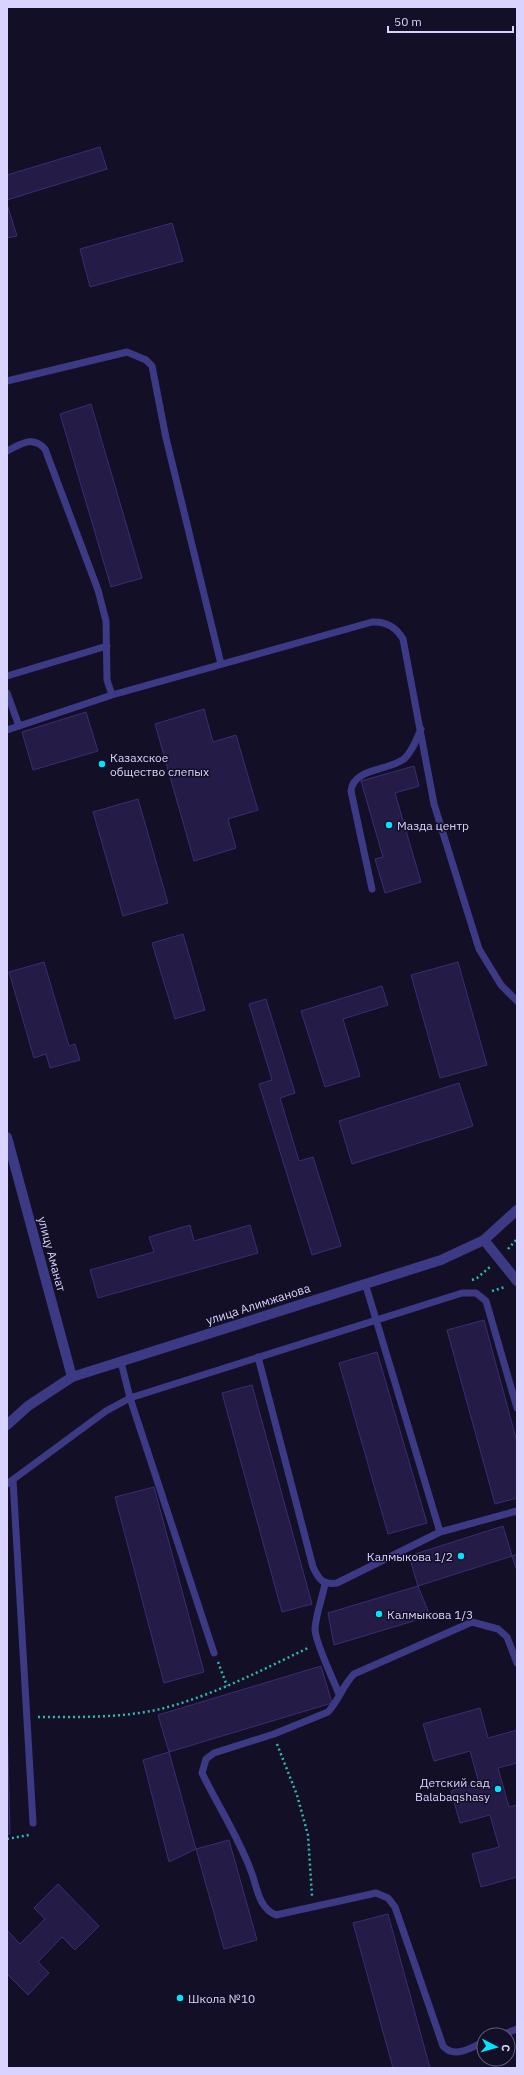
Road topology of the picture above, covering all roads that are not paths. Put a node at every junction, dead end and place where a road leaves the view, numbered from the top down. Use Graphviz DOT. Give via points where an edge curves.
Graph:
graph roads {
  1 [pos="7,381"];
  2 [pos="7,451"];
  3 [pos="107,646"];
  4 [pos="221,664"];
  5 [pos="7,676"];
  6 [pos="7,693"];
  7 [pos="112,695"];
  8 [pos="19,726"];
  9 [pos="421,729"];
  10 [pos="7,730"];
  11 [pos="372,889"];
  12 [pos="517,1001"];
  13 [pos="7,1137"];
  14 [pos="517,1210"];
  15 [pos="484,1240"];
  16 [pos="517,1281"];
  17 [pos="364,1283"];
  18 [pos="376,1320"];
  19 [pos="258,1357"];
  20 [pos="121,1362"];
  21 [pos="72,1377"];
  22 [pos="130,1398"];
  23 [pos="517,1408"];
  24 [pos="7,1425"];
  25 [pos="10,1482"];
  26 [pos="517,1511"];
  27 [pos="440,1532"];
  28 [pos="325,1584"];
  29 [pos="214,1653"];
  30 [pos="517,1664"];
  31 [pos="339,1694"];
  32 [pos="33,1823"];
  33 [pos="476,2045"];
  1 -- 4 [label="lane" via="122,352 136,354 152,366 166,438"];
  2 -- 3 [label="lane" via="27,441 40,444 45,450 98,590 106,621"];
  3 -- 5 [label="lane"];
  3 -- 7 [label="lane" via="107,680"];
  4 -- 7 [label="lane"];
  4 -- 9 [label="lane" via="372,622 383,623 396,629 403,639"];
  6 -- 8 [label="lane"];
  7 -- 8 [label="lane"];
  8 -- 10 [label="lane"];
  9 -- 11 [label="lane" via="410,752 403,760 359,776 351,786"];
  9 -- 12 [label="lane" via="434,804 479,949 501,985"];
  13 -- 21 [label="street, улицу Аманат"];
  14 -- 15 [label="street, улица Алимжанова"];
  15 -- 16 [label="street"];
  15 -- 17 [label="street, улица Алимжанова" via="442,1260"];
  17 -- 18 [label="lane"];
  17 -- 20 [label="street, улица Алимжанова"];
  18 -- 19 [label="lane"];
  18 -- 23 [label="lane" via="462,1293 480,1295 490,1309"];
  18 -- 27 [label="lane"];
  19 -- 22 [label="lane"];
  19 -- 28 [label="lane" via="313,1567 318,1578"];
  20 -- 21 [label="street, улица Алимжанова"];
  20 -- 22 [label="lane"];
  21 -- 24 [label="street, улица Алимжанова" via="28,1406"];
  22 -- 25 [label="lane" via="106,1411"];
  22 -- 29 [label="lane"];
  25 -- 32 [label="lane"];
  26 -- 27 [label="lane"];
  27 -- 28 [label="lane" via="337,1583"];
  28 -- 31 [label="lane" via="315,1630 317,1643"];
  30 -- 31 [label="lane" via="507,1637 498,1629 472,1622 354,1674"];
  31 -- 33 [label="lane" via="328,1712 214,1754 206,1759 202,1774 238,1838 260,1900 267,1910 276,1915 376,1893 388,1898 395,1907 443,2046 452,2052 458,2052"];
}
